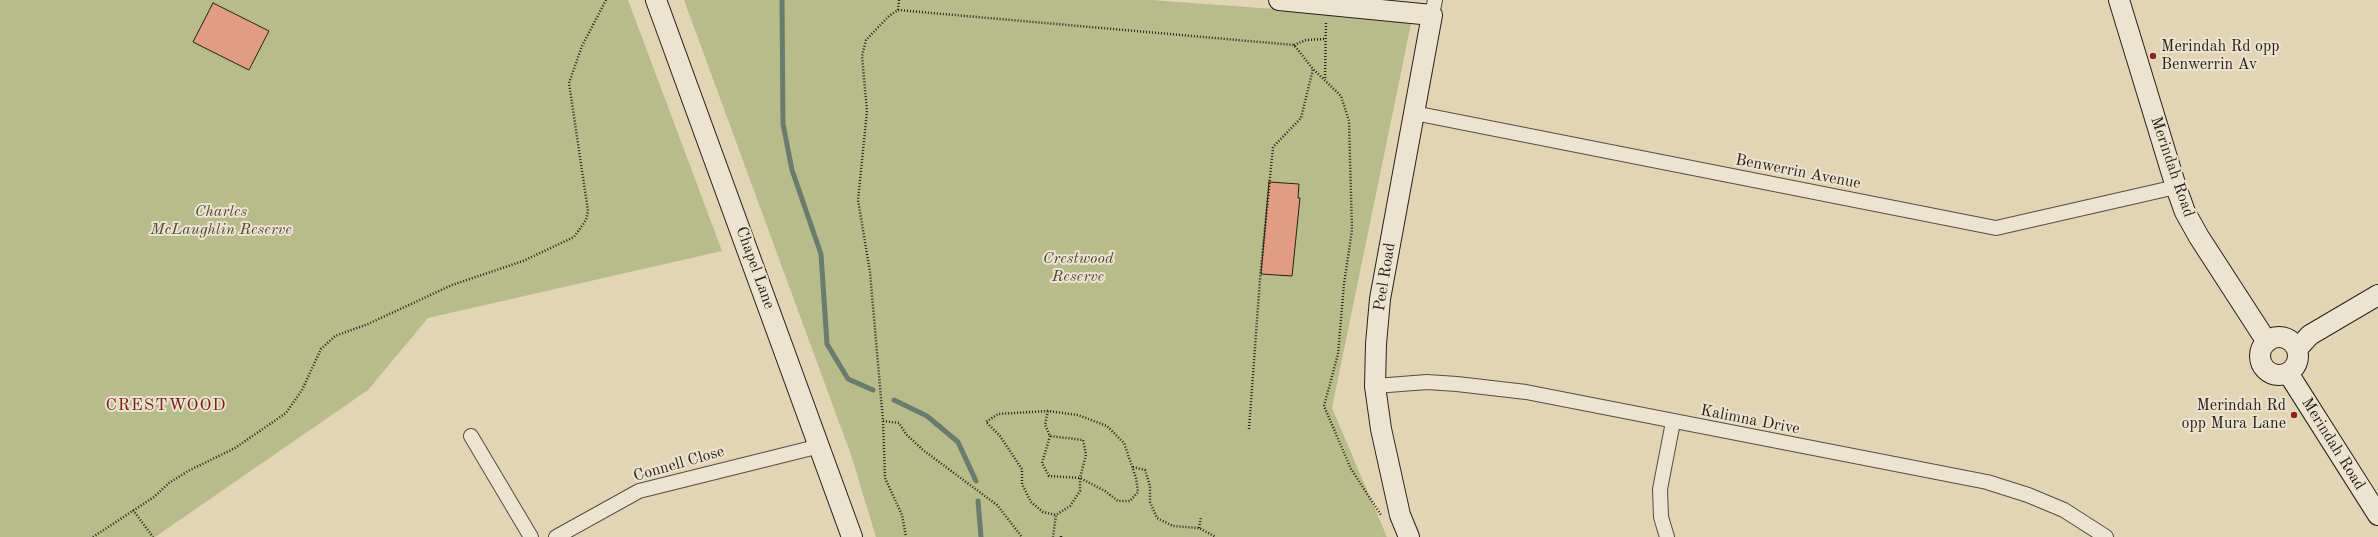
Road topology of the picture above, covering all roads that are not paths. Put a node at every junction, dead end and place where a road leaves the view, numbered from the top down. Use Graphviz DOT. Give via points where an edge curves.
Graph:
graph roads {
  1 [pos="656,0"];
  2 [pos="1279,0"];
  3 [pos="2119,0"];
  4 [pos="1434,8"];
  5 [pos="1414,113"];
  6 [pos="2176,187"];
  7 [pos="2378,295"];
  8 [pos="2267,342"];
  9 [pos="2297,350"];
  10 [pos="2288,373"];
  11 [pos="1375,386"];
  12 [pos="1673,422"];
  13 [pos="471,436"];
  14 [pos="820,446"];
  15 [pos="2378,515"];
  16 [pos="531,537"];
  17 [pos="556,537"];
  18 [pos="852,537"];
  19 [pos="1409,537"];
  20 [pos="1667,537"];
  21 [pos="2106,537"];
  1 -- 14 [label="main road, Chapel Lane"];
  2 -- 4 [label="main road"];
  3 -- 6 [label="main road, Merindah Road"];
  4 -- 5 [label="main road, Peel Road"];
  5 -- 6 [label="street, Benwerrin Avenue" via="1996,228"];
  5 -- 11 [label="main road, Peel Road" via="1380,299"];
  6 -- 8 [label="main road, Merindah Road" via="2199,237"];
  7 -- 9 [label="main road" via="2310,335"];
  8 -- 9 [label="main road" via="2272,338 2283,337 2291,341"];
  8 -- 10 [label="main road" via="2260,356 2264,367 2273,374"];
  9 -- 10 [label="main road" via="2297,363"];
  10 -- 15 [label="main road, Merindah Road"];
  11 -- 12 [label="street, Kalimna Drive" via="1427,382 1490,387"];
  11 -- 19 [label="main road, Peel Road" via="1389,472 1400,515"];
  12 -- 20 [label="street" via="1660,489 1661,517"];
  12 -- 21 [label="street, Kalimna Drive" via="1987,482 2064,510"];
  13 -- 16 [label="street"];
  14 -- 17 [label="street, Connell Close" via="639,491"];
  14 -- 18 [label="main road, Chapel Lane"];
}
